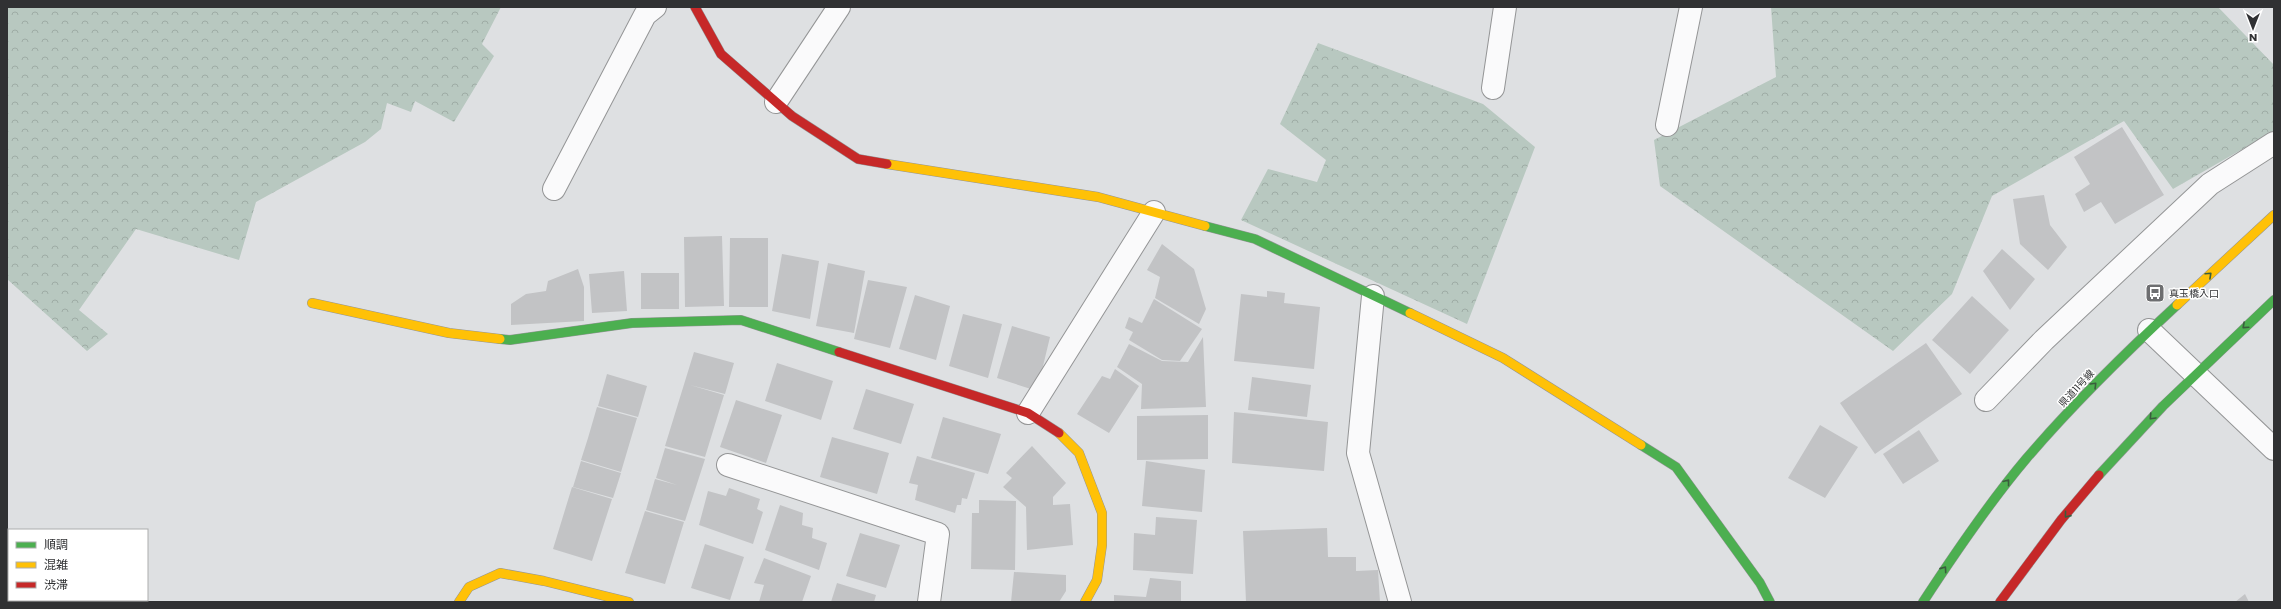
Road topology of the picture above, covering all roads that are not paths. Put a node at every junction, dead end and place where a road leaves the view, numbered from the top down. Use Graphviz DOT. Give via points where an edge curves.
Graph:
graph roads {
  1 [pos="655,7"];
  2 [pos="695,7"];
  3 [pos="839,7"];
  4 [pos="1505,7"];
  5 [pos="1691,7"];
  6 [pos="1493,88"];
  7 [pos="776,102"];
  8 [pos="1667,124"];
  9 [pos="2274,143"];
  10 [pos="554,189"];
  11 [pos="1154,212"];
  12 [pos="2274,215"];
  13 [pos="1373,296"];
  14 [pos="2274,300"];
  15 [pos="312,303"];
  16 [pos="2149,330"];
  17 [pos="2194,373"];
  18 [pos="1986,400"];
  19 [pos="1028,413"];
  20 [pos="2274,449"];
  21 [pos="728,465"];
  22 [pos="459,602"];
  23 [pos="629,602"];
  24 [pos="929,602"];
  25 [pos="1084,602"];
  26 [pos="1400,602"];
  27 [pos="1770,602"];
  28 [pos="1923,602"];
  29 [pos="2000,602"];
  1 -- 10 [label="street" via="645,15"];
  2 -- 7 [label="street" via="721,54"];
  3 -- 7 [label="street"];
  4 -- 6 [label="street"];
  5 -- 8 [label="street"];
  7 -- 11 [label="street" via="792,116 858,159 1098,197"];
  9 -- 18 [label="street" via="2210,184 2044,340"];
  11 -- 13 [label="street" via="1255,239"];
  11 -- 19 [label="street"];
  16 -- 12 [label="street, 県道11号線, one-way"];
  13 -- 26 [label="street" via="1358,453"];
  13 -- 27 [label="street" via="1503,358 1676,467 1760,583"];
  14 -- 17 [label="street, one-way"];
  15 -- 19 [label="street" via="449,333 510,340 632,323 741,320"];
  16 -- 17 [label="street"];
  28 -- 16 [label="street, 県道11号線, one-way" via="1983,513 2025,460 2089,390"];
  17 -- 20 [label="street"];
  17 -- 29 [label="street, one-way" via="2104,468"];
  19 -- 25 [label="street" via="1056,430 1078,453 1102,513 1102,546 1097,580"];
  21 -- 24 [label="street" via="938,534"];
  22 -- 23 [label="street" via="468,587 500,573"];
}
